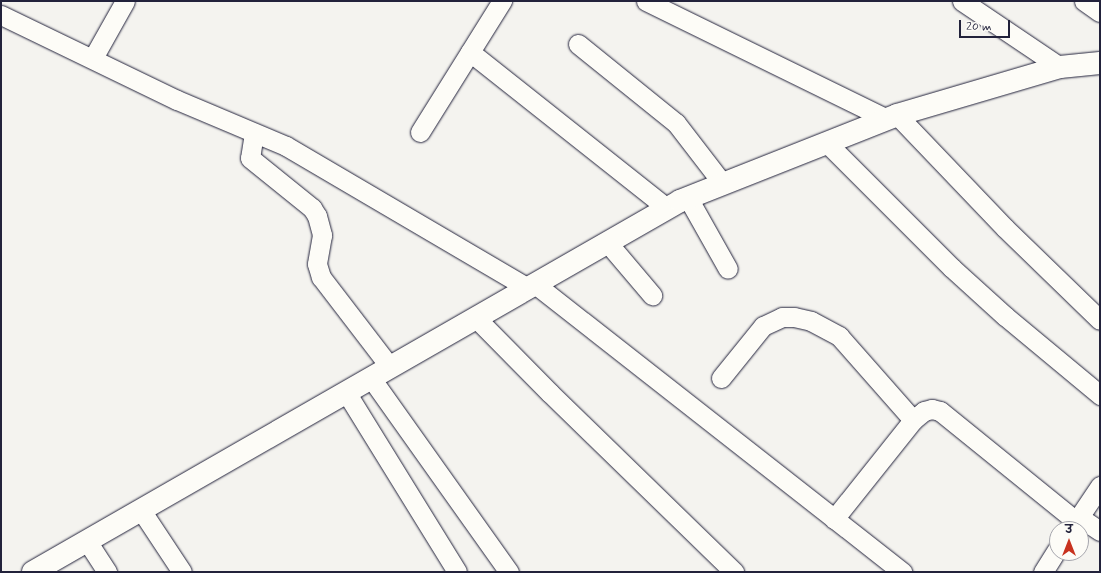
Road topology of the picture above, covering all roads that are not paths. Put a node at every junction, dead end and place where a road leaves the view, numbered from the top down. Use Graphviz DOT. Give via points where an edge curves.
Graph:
graph roads {
  1 [pos="125,1"];
  2 [pos="502,1"];
  3 [pos="646,1"];
  4 [pos="962,1"];
  5 [pos="1084,1"];
  6 [pos="1100,12"];
  7 [pos="1,16"];
  8 [pos="578,44"];
  9 [pos="470,52"];
  10 [pos="94,58"];
  11 [pos="1100,64"];
  12 [pos="1060,67"];
  13 [pos="892,117"];
  14 [pos="420,132"];
  15 [pos="254,133"];
  16 [pos="828,144"];
  17 [pos="723,184"];
  18 [pos="688,198"];
  19 [pos="667,208"];
  20 [pos="607,242"];
  21 [pos="728,268"];
  22 [pos="532,286"];
  23 [pos="652,296"];
  24 [pos="476,318"];
  25 [pos="1100,320"];
  26 [pos="390,367"];
  27 [pos="371,378"];
  28 [pos="721,378"];
  29 [pos="346,392"];
  30 [pos="1100,395"];
  31 [pos="913,420"];
  32 [pos="1100,486"];
  33 [pos="141,510"];
  34 [pos="834,519"];
  35 [pos="1074,521"];
  36 [pos="1076,521"];
  37 [pos="1089,527"];
  38 [pos="1100,531"];
  39 [pos="87,541"];
  40 [pos="1050,561"];
  41 [pos="33,572"];
  42 [pos="107,572"];
  43 [pos="182,572"];
  44 [pos="457,572"];
  45 [pos="509,572"];
  46 [pos="734,572"];
  47 [pos="902,572"];
  48 [pos="1043,572"];
  1 -- 10 [label="street"];
  2 -- 9 [label="street"];
  3 -- 13 [label="street"];
  4 -- 12 [label="street"];
  5 -- 6 [label="street"];
  7 -- 10 [label="street"];
  8 -- 17 [label="street" via="676,123"];
  9 -- 14 [label="street"];
  9 -- 19 [label="street"];
  10 -- 15 [label="street" via="178,100"];
  11 -- 12 [label="main road"];
  12 -- 13 [label="main road"];
  13 -- 16 [label="main road"];
  13 -- 25 [label="street"];
  15 -- 22 [label="street" via="317,164"];
  15 -- 26 [label="street" via="250,158 312,208 322,235 317,264 321,277"];
  16 -- 17 [label="main road"];
  16 -- 30 [label="street" via="952,268"];
  17 -- 18 [label="main road"];
  18 -- 19 [label="main road"];
  18 -- 21 [label="street"];
  19 -- 20 [label="main road"];
  20 -- 22 [label="main road"];
  20 -- 23 [label="street"];
  22 -- 24 [label="main road"];
  22 -- 34 [label="street"];
  24 -- 26 [label="main road"];
  24 -- 46 [label="street" via="550,394"];
  26 -- 27 [label="main road"];
  27 -- 29 [label="main road"];
  27 -- 45 [label="street"];
  28 -- 31 [label="street" via="763,326 782,317 794,317 810,321 839,336"];
  29 -- 33 [label="main road"];
  29 -- 44 [label="street"];
  31 -- 34 [label="street"];
  31 -- 35 [label="street" via="924,411 940,411"];
  32 -- 36 [label="street"];
  33 -- 39 [label="main road"];
  33 -- 43 [label="street"];
  34 -- 47 [label="street"];
  37 -- 38 [label="street"];
  39 -- 41 [label="main road"];
  39 -- 42 [label="street"];
  40 -- 48 [label="street"];
}
